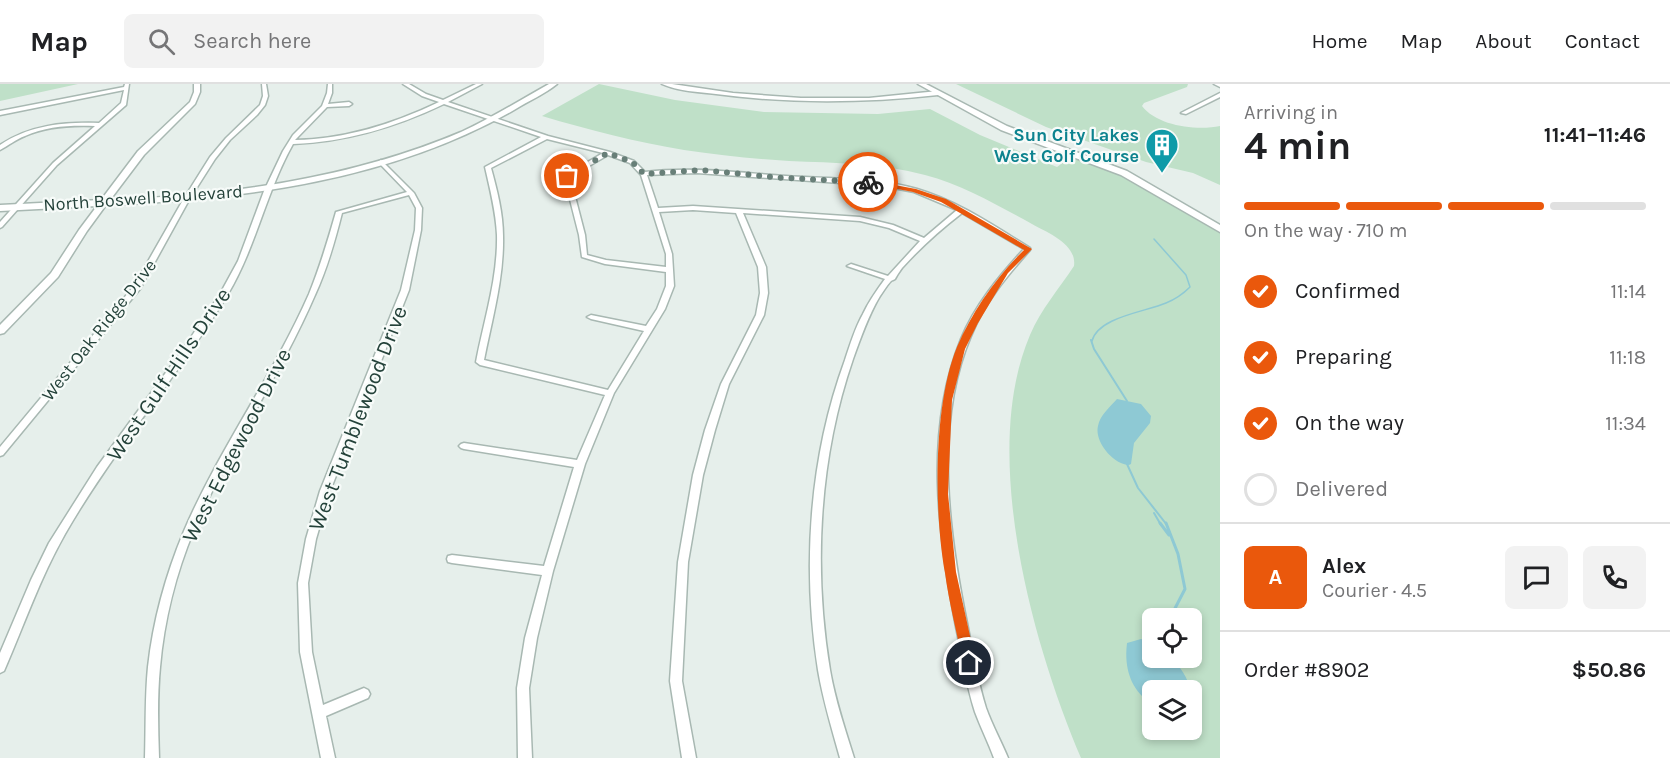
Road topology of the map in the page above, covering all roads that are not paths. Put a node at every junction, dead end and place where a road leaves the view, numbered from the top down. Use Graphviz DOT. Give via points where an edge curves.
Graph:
graph roads {
  1 [pos="196,84"];
  2 [pos="264,84"];
  3 [pos="330,84"];
  4 [pos="405,84"];
  5 [pos="480,84"];
  6 [pos="554,84"];
  7 [pos="664,84"];
  8 [pos="921,84"];
  9 [pos="1216,84"];
  10 [pos="126,86"];
  11 [pos="1220,86"];
  12 [pos="938,93"];
  13 [pos="1220,95"];
  14 [pos="447,102"];
  15 [pos="349,104"];
  16 [pos="328,106"];
  17 [pos="1184,112"];
  18 [pos="0,113"];
  19 [pos="494,119"];
  20 [pos="101,124"];
  21 [pos="546,137"];
  22 [pos="291,142"];
  23 [pos="0,148"];
  24 [pos="608,153"];
  25 [pos="381,162"];
  26 [pos="644,174"];
  27 [pos="270,186"];
  28 [pos="411,193"];
  29 [pos="189,198"];
  30 [pos="104,202"];
  31 [pos="19,206"];
  32 [pos="0,208"];
  33 [pos="657,210"];
  34 [pos="962,210"];
  35 [pos="739,211"];
  36 [pos="0,226"];
  37 [pos="1220,229"];
  38 [pos="923,240"];
  39 [pos="851,266"];
  40 [pos="670,270"];
  41 [pos="891,279"];
  42 [pos="591,317"];
  43 [pos="647,329"];
  44 [pos="0,331"];
  45 [pos="610,393"];
  46 [pos="465,446"];
  47 [pos="0,453"];
  48 [pos="580,464"];
  49 [pos="452,559"];
  50 [pos="548,571"];
  51 [pos="0,667"];
  52 [pos="364,694"];
  53 [pos="318,713"];
  54 [pos="152,758"];
  55 [pos="328,758"];
  56 [pos="525,758"];
  57 [pos="689,758"];
  58 [pos="847,758"];
  59 [pos="1001,758"];
  1 -- 30 [label="street" via="193,104 141,153"];
  2 -- 29 [label="street, West Oak Ridge Drive" via="267,91 263,105 221,144"];
  3 -- 16 [label="street"];
  4 -- 14 [label="street"];
  5 -- 14 [label="street"];
  6 -- 19 [label="street, North Boswell Boulevard"];
  7 -- 12 [label="street" via="718,94 804,101 874,100"];
  8 -- 12 [label="street"];
  9 -- 11 [label="street"];
  10 -- 18 [label="street"];
  10 -- 20 [label="street" via="124,104"];
  12 -- 37 [label="street" via="1004,128 1124,173"];
  13 -- 17 [label="street"];
  14 -- 19 [label="street"];
  14 -- 22 [label="street" via="403,121 355,135"];
  15 -- 16 [label="street"];
  16 -- 22 [label="street, West Gulf Hills Drive"];
  19 -- 21 [label="street"];
  19 -- 25 [label="street, North Boswell Boulevard"];
  20 -- 23 [label="street" via="39,128"];
  20 -- 31 [label="street" via="55,164"];
  21 -- 24 [label="street"];
  21 -- 45 [label="street" via="488,167 501,243 498,278 480,362"];
  22 -- 27 [label="street, West Gulf Hills Drive"];
  24 -- 26 [label="street" via="632,162"];
  24 -- 40 [label="street" via="567,176 584,256"];
  25 -- 27 [label="street, North Boswell Boulevard"];
  25 -- 28 [label="street"];
  26 -- 33 [label="street"];
  26 -- 34 [label="street" via="700,170 871,182 914,190"];
  27 -- 29 [label="street, North Boswell Boulevard"];
  27 -- 51 [label="street, West Gulf Hills Drive" via="246,254 224,294 62,531"];
  28 -- 53 [label="street, West Tumblewood Drive" via="419,208 415,255 405,290 311,539 303,584 306,652"];
  28 -- 54 [label="street, West Edgewood Drive" via="339,212 316,287 189,531 168,599 154,667"];
  29 -- 30 [label="street, North Boswell Boulevard"];
  29 -- 47 [label="street, West Oak Ridge Drive" via="137,287"];
  30 -- 31 [label="street, North Boswell Boulevard"];
  30 -- 44 [label="street" via="55,274"];
  31 -- 32 [label="street, North Boswell Boulevard"];
  31 -- 36 [label="street"];
  33 -- 35 [label="street" via="693,207"];
  33 -- 40 [label="street"];
  34 -- 38 [label="street"];
  34 -- 59 [label="street" via="1028,249 1005,272 974,323 961,349 947,400 943,494 950,572 979,704"];
  35 -- 38 [label="street" via="875,221"];
  35 -- 57 [label="street" via="762,267 764,293 760,315 725,384 710,430 683,562 676,681"];
  38 -- 41 [label="street"];
  39 -- 41 [label="street"];
  40 -- 43 [label="street" via="670,286 662,309"];
  41 -- 58 [label="street" via="869,309 843,374 829,426 818,496 816,581 824,670"];
  42 -- 43 [label="street"];
  43 -- 45 [label="street"];
  45 -- 48 [label="street"];
  46 -- 48 [label="street"];
  48 -- 50 [label="street"];
  49 -- 50 [label="street"];
  50 -- 56 [label="street" via="531,638 524,688"];
  52 -- 53 [label="street"];
  53 -- 55 [label="street, West Tumblewood Drive"];
}
